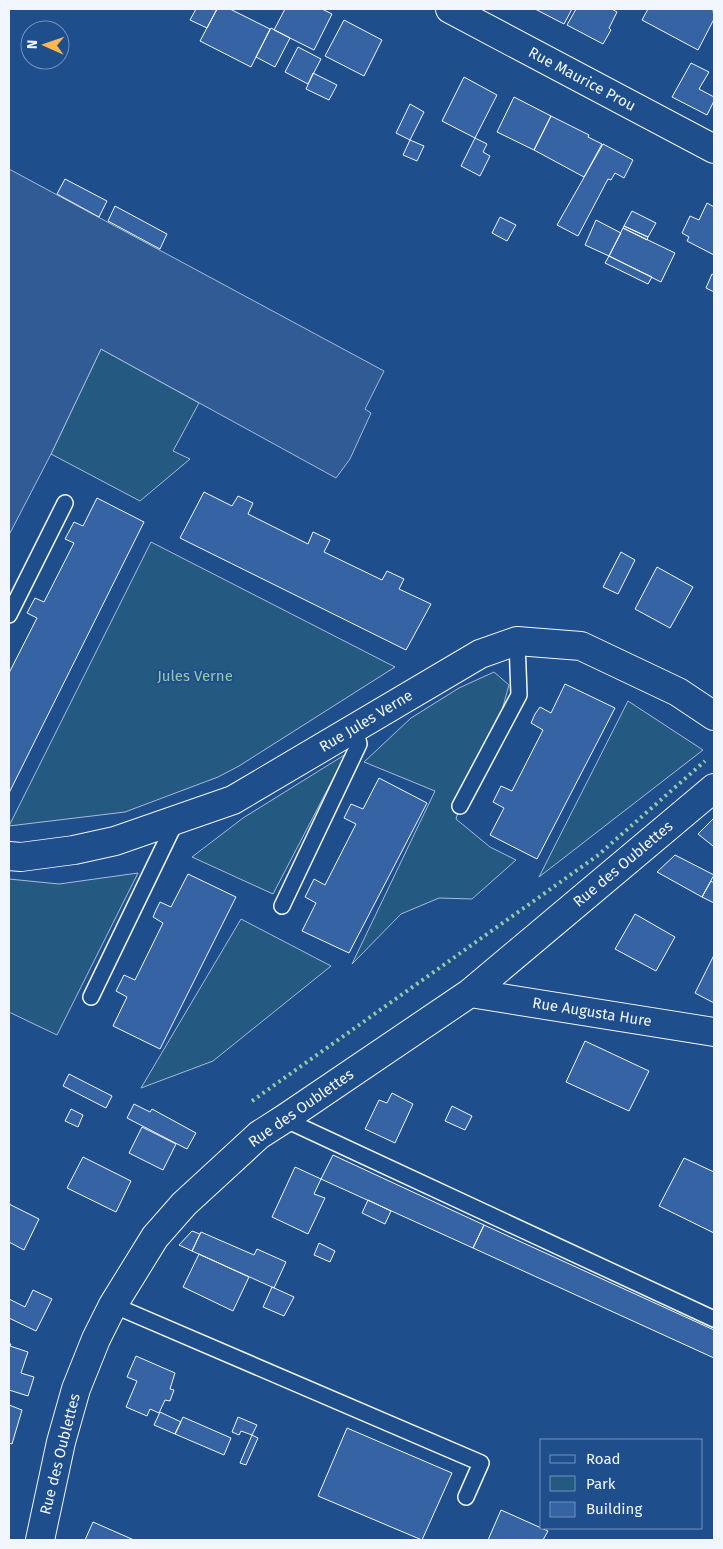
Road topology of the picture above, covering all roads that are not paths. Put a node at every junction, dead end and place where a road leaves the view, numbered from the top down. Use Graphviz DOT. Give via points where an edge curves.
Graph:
graph roads {
  1 [pos="450,9"];
  2 [pos="714,148"];
  3 [pos="65,503"];
  4 [pos="9,614"];
  5 [pos="516,641"];
  6 [pos="714,716"];
  7 [pos="355,728"];
  8 [pos="714,788"];
  9 [pos="460,806"];
  10 [pos="177,819"];
  11 [pos="9,856"];
  12 [pos="282,906"];
  13 [pos="470,992"];
  14 [pos="91,997"];
  15 [pos="714,1032"];
  16 [pos="284,1119"];
  17 [pos="113,1305"];
  18 [pos="714,1318"];
  19 [pos="466,1497"];
  20 [pos="40,1540"];
  1 -- 2 [label="street, Rue Maurice Prou"];
  3 -- 4 [label="lane"];
  5 -- 6 [label="street, Rue Jules Verne" via="580,646 678,692"];
  5 -- 7 [label="street, Rue Jules Verne" via="480,654"];
  5 -- 9 [label="lane" via="519,695"];
  7 -- 10 [label="street, Rue Jules Verne" via="234,800"];
  7 -- 12 [label="lane" via="359,744"];
  8 -- 13 [label="street, Rue des Oublettes"];
  10 -- 11 [label="street, Rue Jules Verne" via="116,841 74,850"];
  10 -- 14 [label="lane"];
  13 -- 15 [label="street, Rue Augusta Hure"];
  13 -- 16 [label="street, Rue des Oublettes"];
  16 -- 17 [label="street, Rue des Oublettes" via="259,1135 184,1204 155,1237"];
  16 -- 18 [label="lane"];
  17 -- 19 [label="lane" via="481,1463"];
  17 -- 20 [label="street, Rue des Oublettes" via="76,1389"];
}
